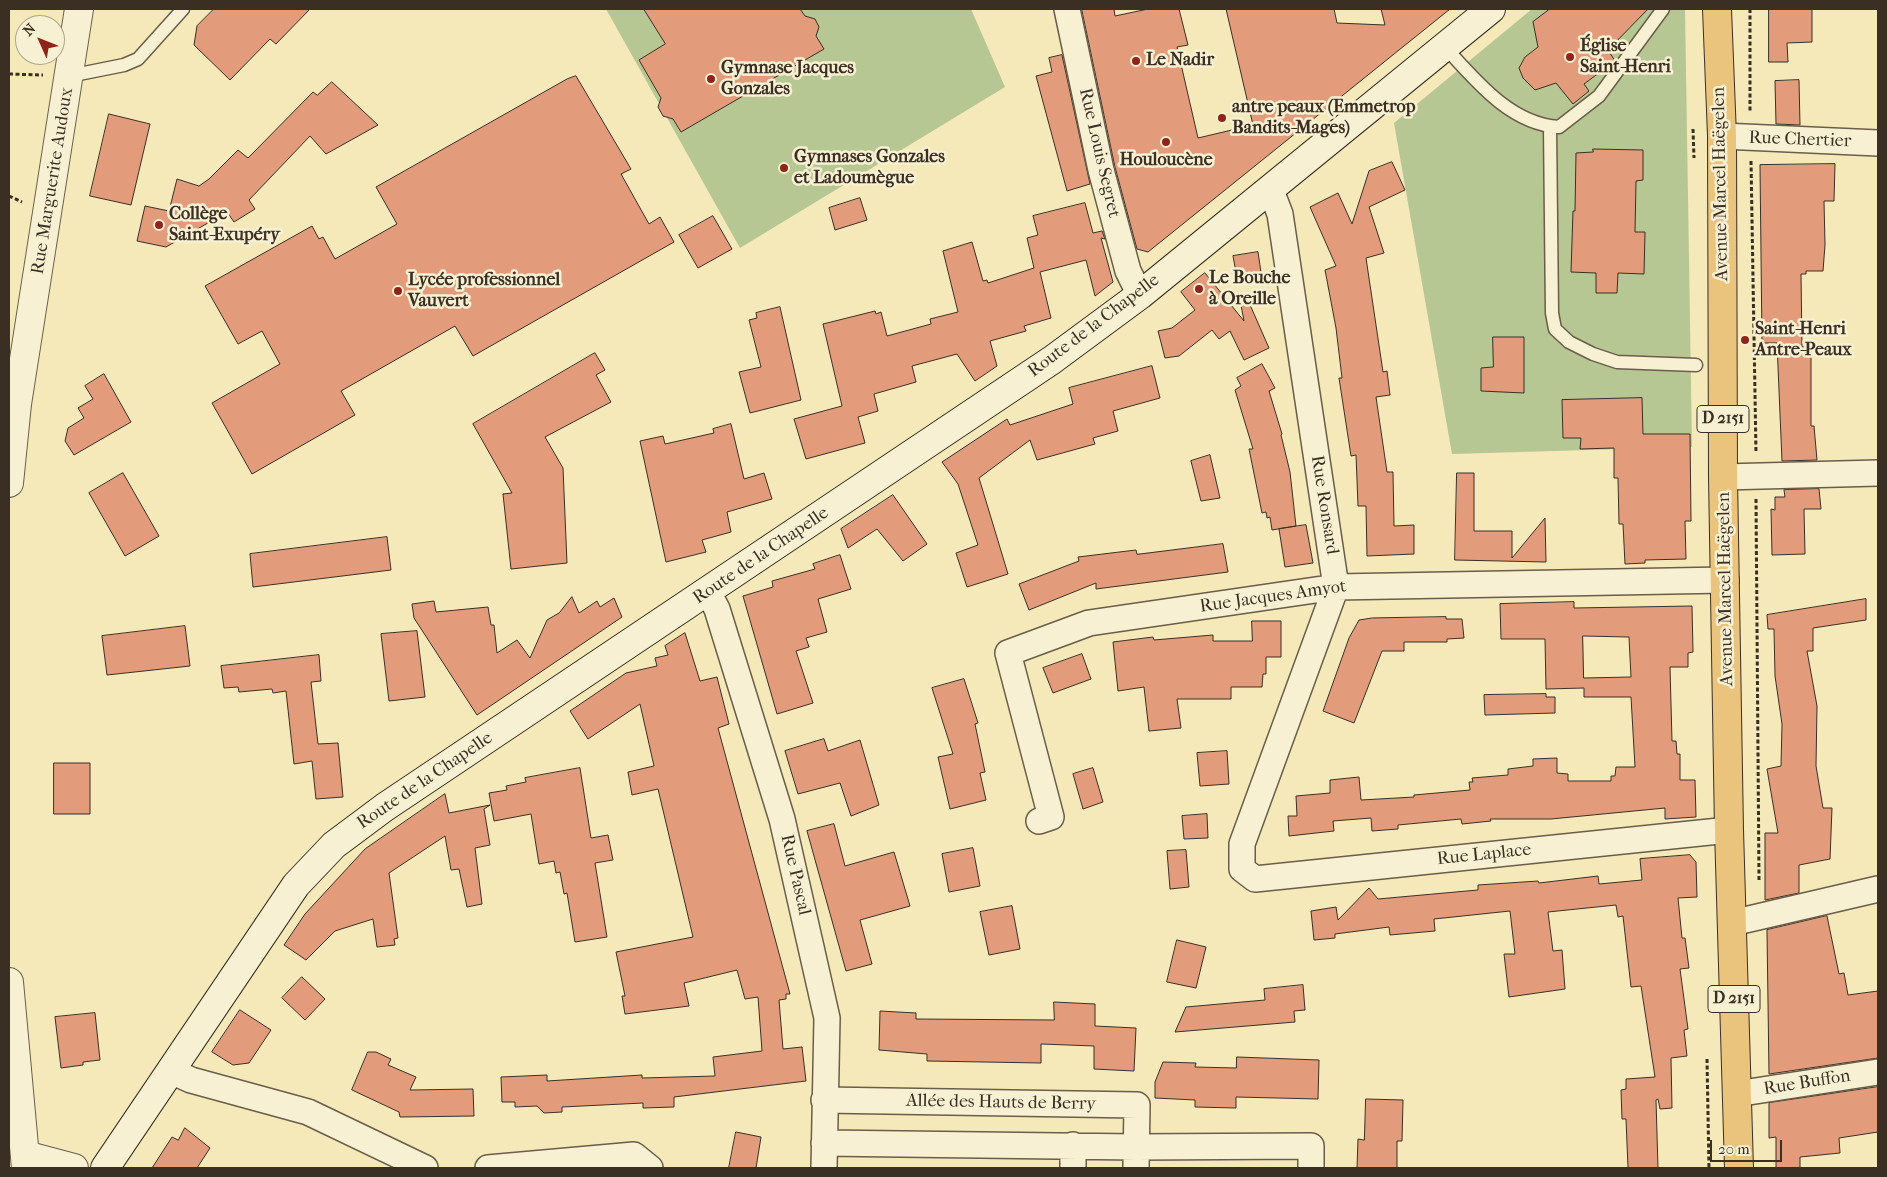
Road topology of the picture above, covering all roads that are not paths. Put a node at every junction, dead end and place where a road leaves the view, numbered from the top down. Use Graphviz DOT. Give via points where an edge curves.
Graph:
graph roads {
  1 [pos="78,9"];
  2 [pos="183,9"];
  3 [pos="1067,9"];
  4 [pos="1490,9"];
  5 [pos="1663,9"];
  6 [pos="1717,9"];
  7 [pos="1444,46"];
  8 [pos="69,76"];
  9 [pos="1550,127"];
  10 [pos="1722,136"];
  11 [pos="1878,143"];
  12 [pos="1270,188"];
  13 [pos="1140,295"];
  14 [pos="1696,365"];
  15 [pos="1878,473"];
  16 [pos="1723,477"];
  17 [pos="9,479"];
  18 [pos="1726,580"];
  19 [pos="1336,587"];
  20 [pos="708,592"];
  21 [pos="1039,821"];
  22 [pos="1729,830"];
  23 [pos="1242,869"];
  24 [pos="1878,889"];
  25 [pos="1732,923"];
  26 [pos="9,982"];
  27 [pos="12,1048"];
  28 [pos="171,1071"];
  29 [pos="1878,1072"];
  30 [pos="1736,1094"];
  31 [pos="824,1100"];
  32 [pos="824,1143"];
  33 [pos="1073,1157"];
  34 [pos="1251,1157"];
  35 [pos="1136,1158"];
  36 [pos="26,1162"];
  37 [pos="74,1168"];
  38 [pos="105,1168"];
  39 [pos="425,1168"];
  40 [pos="488,1168"];
  41 [pos="650,1168"];
  42 [pos="824,1168"];
  43 [pos="1311,1168"];
  44 [pos="1739,1168"];
  1 -- 8 [label="main road, Rue Marguerite Audoux"];
  2 -- 8 [label="lane" via="138,58 124,65"];
  3 -- 13 [label="street, Rue Louis Segret" via="1101,170 1128,271"];
  4 -- 7 [label="main road, Route de la Chapelle"];
  5 -- 9 [label="lane" via="1599,96 1559,127"];
  6 -- 10 [label="main road, Avenue Marcel Haëgelen / D 2151"];
  7 -- 9 [label="lane" via="1512,112"];
  7 -- 12 [label="main road, Route de la Chapelle"];
  8 -- 17 [label="main road, Rue Marguerite Audoux" via="17,404"];
  9 -- 14 [label="lane" via="1552,313 1555,329 1569,342 1617,362"];
  10 -- 11 [label="street, Rue Chertier"];
  10 -- 16 [label="main road, Avenue Marcel Haëgelen / D 2151"];
  12 -- 13 [label="main road, Route de la Chapelle"];
  12 -- 19 [label="street, Rue Ronsard" via="1280,214"];
  13 -- 20 [label="main road, Route de la Chapelle" via="1052,360"];
  15 -- 16 [label="street"];
  16 -- 18 [label="main road, Avenue Marcel Haëgelen / D 2151"];
  18 -- 19 [label="street, Rue Jacques Amyot"];
  18 -- 22 [label="main road, Avenue Marcel Haëgelen / D 2151"];
  19 -- 21 [label="street, Rue Jacques Amyot" via="1089,623 1008,653 1051,817"];
  19 -- 23 [label="street, Rue Ronsard" via="1242,844"];
  20 -- 28 [label="main road, Route de la Chapelle" via="394,801 334,845 315,862 275,915"];
  20 -- 31 [label="street, Rue Pascal" via="717,609 782,819 827,1018"];
  22 -- 23 [label="street, Rue Laplace" via="1255,879"];
  22 -- 25 [label="main road, Avenue Marcel Haëgelen / D 2151"];
  24 -- 25 [label="street"];
  25 -- 30 [label="main road, Avenue Marcel Haëgelen / D 2151"];
  26 -- 27 [label="main road"];
  27 -- 36 [label="main road"];
  28 -- 38 [label="main road, Route de la Chapelle"];
  28 -- 39 [label="street" via="191,1080 308,1112"];
  29 -- 30 [label="street, Rue Buffon"];
  30 -- 44 [label="main road, Avenue Marcel Haëgelen / D 2151"];
  31 -- 32 [label="street, Rue Pascal"];
  31 -- 35 [label="street, Allée des Hauts de Berry" via="1137,1105"];
  32 -- 33 [label="street"];
  32 -- 42 [label="street, Rue Pascal"];
  33 -- 35 [label="street"];
  34 -- 35 [label="street"];
  34 -- 43 [label="street" via="1311,1146"];
  36 -- 37 [label="main road"];
  40 -- 41 [label="street" via="634,1154"];
}
